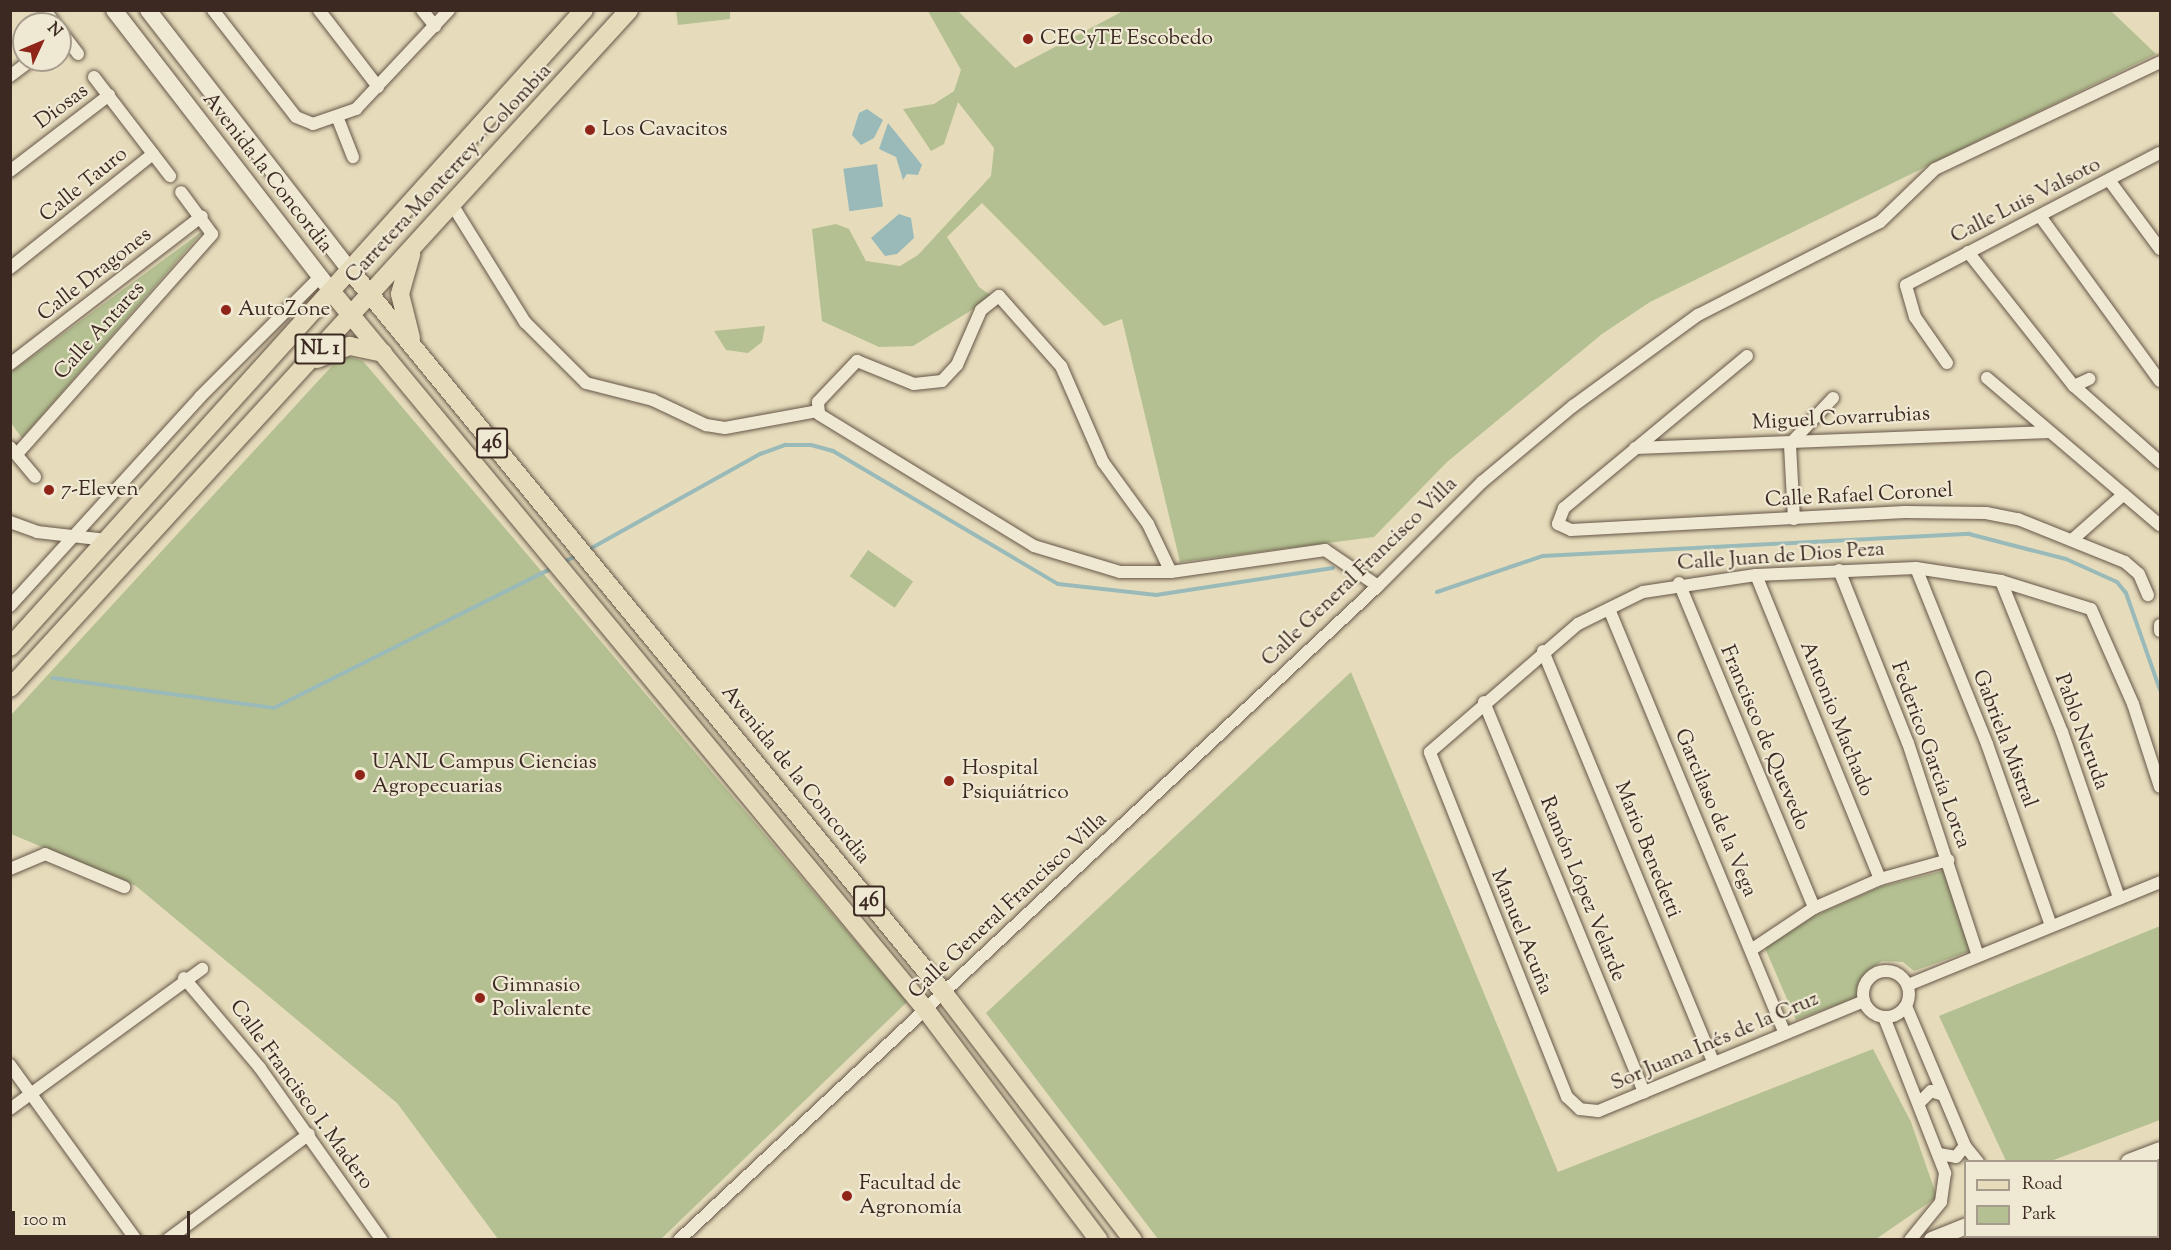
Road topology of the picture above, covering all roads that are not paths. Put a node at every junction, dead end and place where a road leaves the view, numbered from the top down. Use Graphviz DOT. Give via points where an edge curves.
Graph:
graph roads {
  1 [pos="114,10"];
  2 [pos="148,10"];
  3 [pos="213,10"];
  4 [pos="319,10"];
  5 [pos="422,10"];
  6 [pos="449,10"];
  7 [pos="584,10"];
  8 [pos="629,10"];
  9 [pos="435,26"];
  10 [pos="72,47"];
  11 [pos="78,54"];
  12 [pos="2160,62"];
  13 [pos="94,77"];
  14 [pos="378,87"];
  15 [pos="109,96"];
  16 [pos="338,119"];
  17 [pos="254,149"];
  18 [pos="2160,153"];
  19 [pos="153,154"];
  20 [pos="353,157"];
  21 [pos="232,166"];
  22 [pos="10,171"];
  23 [pos="171,176"];
  24 [pos="2109,180"];
  25 [pos="181,192"];
  26 [pos="453,206"];
  27 [pos="202,216"];
  28 [pos="2040,216"];
  29 [pos="414,248"];
  30 [pos="2160,249"];
  31 [pos="1968,252"];
  32 [pos="10,268"];
  33 [pos="350,270"];
  34 [pos="320,277"];
  35 [pos="331,291"];
  36 [pos="369,294"];
  37 [pos="350,315"];
  38 [pos="416,350"];
  39 [pos="383,354"];
  40 [pos="1747,356"];
  41 [pos="1947,363"];
  42 [pos="10,364"];
  43 [pos="305,366"];
  44 [pos="1987,378"];
  45 [pos="2089,379"];
  46 [pos="2160,381"];
  47 [pos="2074,386"];
  48 [pos="200,397"];
  49 [pos="1833,398"];
  50 [pos="818,411"];
  51 [pos="220,414"];
  52 [pos="2050,432"];
  53 [pos="1791,441"];
  54 [pos="1635,448"];
  55 [pos="14,451"];
  56 [pos="2160,462"];
  57 [pos="35,477"];
  58 [pos="2124,494"];
  59 [pos="1794,519"];
  60 [pos="10,522"];
  61 [pos="2160,525"];
  62 [pos="73,536"];
  63 [pos="107,540"];
  64 [pos="2072,540"];
  65 [pos="1916,568"];
  66 [pos="596,570"];
  67 [pos="1839,570"];
  68 [pos="1171,572"];
  69 [pos="1756,575"];
  70 [pos="2001,581"];
  71 [pos="1679,583"];
  72 [pos="1378,586"];
  73 [pos="2148,595"];
  74 [pos="11,603"];
  75 [pos="1609,609"];
  76 [pos="2160,625"];
  77 [pos="2160,631"];
  78 [pos="10,647"];
  79 [pos="1543,651"];
  80 [pos="10,688"];
  81 [pos="1484,702"];
  82 [pos="1432,764"];
  83 [pos="2160,787"];
  84 [pos="1948,860"];
  85 [pos="10,869"];
  86 [pos="1880,879"];
  87 [pos="2160,882"];
  88 [pos="124,887"];
  89 [pos="2119,898"];
  90 [pos="1814,908"];
  91 [pos="2052,926"];
  92 [pos="1751,950"];
  93 [pos="1978,956"];
  94 [pos="202,969"];
  95 [pos="184,978"];
  96 [pos="1908,985"];
  97 [pos="944,993"];
  98 [pos="1864,1001"];
  99 [pos="1906,1006"];
  100 [pos="926,1010"];
  101 [pos="1884,1017"];
  102 [pos="1785,1033"];
  103 [pos="1714,1063"];
  104 [pos="10,1065"];
  105 [pos="1644,1092"];
  106 [pos="32,1094"];
  107 [pos="1943,1095"];
  108 [pos="1919,1103"];
  109 [pos="10,1109"];
  110 [pos="1580,1109"];
  111 [pos="309,1134"];
  112 [pos="1965,1146"];
  113 [pos="2160,1150"];
  114 [pos="1940,1154"];
  115 [pos="1977,1160"];
  116 [pos="2132,1160"];
  117 [pos="1964,1226"];
  118 [pos="136,1239"];
  119 [pos="167,1239"];
  120 [pos="382,1239"];
  121 [pos="679,1239"];
  122 [pos="1099,1239"];
  123 [pos="1133,1239"];
  124 [pos="1910,1239"];
  125 [pos="1932,1239"];
  1 -- 21 [label="main road, Avenida la Concordia / 46"];
  2 -- 17 [label="main road, Avenida la Concordia / 46"];
  3 -- 16 [label="street" via="296,117 307,124"];
  4 -- 14 [label="street"];
  5 -- 9 [label="street"];
  6 -- 9 [label="street"];
  7 -- 33 [label="main road, Carretera Monterrey - Colombia / NL 1"];
  8 -- 26 [label="main road, Carretera Monterrey - Colombia / NL 1"];
  9 -- 14 [label="street"];
  10 -- 11 [label="street"];
  12 -- 72 [label="street, Calle General Francisco Villa" via="1935,169 1874,226 1682,325 1524,445"];
  13 -- 15 [label="street"];
  14 -- 16 [label="street"];
  15 -- 19 [label="street"];
  15 -- 22 [label="street, Diosas"];
  16 -- 20 [label="street"];
  17 -- 21 [label="main road"];
  17 -- 33 [label="main road, Avenida la Concordia / 46"];
  18 -- 24 [label="street, Calle Luis Valsoto"];
  19 -- 23 [label="street"];
  19 -- 32 [label="street, Calle Tauro"];
  21 -- 34 [label="main road, Avenida la Concordia / 46"];
  24 -- 28 [label="street, Calle Luis Valsoto"];
  24 -- 30 [label="street"];
  25 -- 27 [label="street"];
  26 -- 29 [label="main road, Carretera Monterrey - Colombia / NL 1"];
  26 -- 50 [label="street" via="525,322 586,383 654,400 706,425 725,428"];
  27 -- 42 [label="street, Calle Dragones"];
  27 -- 55 [label="street, Calle Antares" via="212,234"];
  28 -- 31 [label="street, Calle Luis Valsoto"];
  28 -- 46 [label="street"];
  29 -- 36 [label="main road, Carretera Monterrey - Colombia / NL 1"];
  29 -- 38 [label="main road" via="400,294"];
  31 -- 41 [label="street, Calle Luis Valsoto" via="1908,283 1904,291 1915,317"];
  31 -- 47 [label="street"];
  33 -- 35 [label="main road, Carretera Monterrey - Colombia / NL 1"];
  33 -- 36 [label="main road, Avenida la Concordia / 46"];
  34 -- 35 [label="main road, Avenida la Concordia / 46"];
  34 -- 48 [label="street"];
  35 -- 37 [label="main road, Avenida la Concordia / 46"];
  35 -- 51 [label="main road, Carretera Monterrey - Colombia / NL 1"];
  36 -- 37 [label="main road, Carretera Monterrey - Colombia / NL 1"];
  36 -- 38 [label="main road, Avenida la Concordia / 46"];
  37 -- 39 [label="main road, Avenida la Concordia / 46"];
  37 -- 43 [label="main road, Carretera Monterrey - Colombia / NL 1"];
  38 -- 66 [label="main road, Avenida la Concordia / 46"];
  39 -- 43 [label="main road" via="344,346"];
  39 -- 100 [label="main road, Avenida la Concordia / 46"];
  40 -- 54 [label="street"];
  43 -- 80 [label="main road, Carretera Monterrey - Colombia / NL 1"];
  44 -- 52 [label="street"];
  45 -- 47 [label="street"];
  47 -- 56 [label="street"];
  48 -- 51 [label="street"];
  48 -- 62 [label="street"];
  49 -- 53 [label="street"];
  50 -- 68 [label="street" via="1034,546 1120,573"];
  50 -- 68 [label="street" via="818,402 852,362 914,384 942,381 957,365 981,310 1002,297 1061,366 1103,462 1148,524"];
  51 -- 63 [label="main road, Carretera Monterrey - Colombia / NL 1"];
  52 -- 53 [label="street, Miguel Covarrubias"];
  52 -- 58 [label="street"];
  53 -- 54 [label="street, Miguel Covarrubias"];
  53 -- 59 [label="street"];
  54 -- 59 [label="street, Calle Rafael Coronel" via="1558,514 1558,525 1571,530"];
  55 -- 57 [label="street"];
  58 -- 61 [label="street"];
  58 -- 64 [label="street"];
  59 -- 64 [label="street, Calle Rafael Coronel" via="1956,510 2018,519"];
  60 -- 62 [label="street"];
  62 -- 63 [label="street"];
  62 -- 74 [label="street"];
  63 -- 78 [label="main road, Carretera Monterrey - Colombia / NL 1"];
  64 -- 73 [label="street, Calle Rafael Coronel" via="2133,567"];
  65 -- 67 [label="street, Calle Juan de Dios Peza"];
  65 -- 70 [label="street, Calle Juan de Dios Peza"];
  65 -- 91 [label="street, Gabriela Mistral"];
  66 -- 97 [label="main road, Avenida de la Concordia / 46"];
  67 -- 69 [label="street, Calle Juan de Dios Peza"];
  67 -- 84 [label="street, Federico García Lorca"];
  68 -- 72 [label="street" via="1324,550"];
  69 -- 71 [label="street, Calle Juan de Dios Peza"];
  69 -- 86 [label="street, Antonio Machado"];
  70 -- 83 [label="street, Calle Juan de Dios Peza" via="2091,609 2133,704"];
  70 -- 89 [label="street, Pablo Neruda" via="2062,732"];
  71 -- 75 [label="street, Calle Juan de Dios Peza"];
  71 -- 90 [label="street, Francisco de Quevedo"];
  72 -- 97 [label="street, Calle General Francisco Villa"];
  75 -- 79 [label="street, Calle Juan de Dios Peza"];
  75 -- 92 [label="street, Garcilaso de la Vega"];
  76 -- 77 [label="street"];
  79 -- 81 [label="street, Calle Juan de Dios Peza"];
  79 -- 103 [label="street, Mario Benedetti"];
  81 -- 82 [label="street, Calle Juan de Dios Peza" via="1434,746"];
  81 -- 105 [label="street, Ramón López Velarde"];
  82 -- 110 [label="street, Manuel Acuña" via="1567,1097"];
  84 -- 86 [label="street"];
  84 -- 93 [label="street, Federico García Lorca"];
  85 -- 88 [label="street" via="45,854"];
  86 -- 90 [label="street"];
  87 -- 89 [label="street"];
  89 -- 91 [label="street"];
  90 -- 92 [label="street"];
  91 -- 93 [label="street"];
  92 -- 102 [label="street, Garcilaso de la Vega"];
  93 -- 96 [label="street"];
  94 -- 95 [label="street"];
  95 -- 106 [label="street"];
  95 -- 111 [label="street, Calle Francisco I. Madero"];
  96 -- 98 [label="street" via="1897,974 1874,974 1864,986"];
  96 -- 99 [label="street"];
  97 -- 100 [label="street, Calle General Francisco Villa"];
  97 -- 123 [label="main road, Avenida de la Concordia / 46"];
  98 -- 101 [label="street"];
  98 -- 102 [label="street, Sor Juana Inés de la Cruz"];
  99 -- 101 [label="street"];
  99 -- 107 [label="street"];
  100 -- 121 [label="street, Calle General Francisco Villa"];
  100 -- 122 [label="main road, 46"];
  101 -- 108 [label="street"];
  102 -- 103 [label="street, Sor Juana Inés de la Cruz"];
  103 -- 105 [label="street, Sor Juana Inés de la Cruz"];
  104 -- 106 [label="street"];
  105 -- 110 [label="street, Sor Juana Inés de la Cruz" via="1598,1111"];
  106 -- 109 [label="street"];
  106 -- 118 [label="street"];
  107 -- 108 [label="street" via="1931,1091"];
  107 -- 112 [label="street"];
  108 -- 114 [label="street"];
  111 -- 119 [label="street"];
  111 -- 120 [label="street, Calle Francisco I. Madero"];
  112 -- 114 [label="street" via="1956,1157"];
  112 -- 115 [label="street"];
  113 -- 116 [label="main road"];
  114 -- 124 [label="street" via="1946,1182 1943,1197"];
  117 -- 125 [label="main road"];
}
